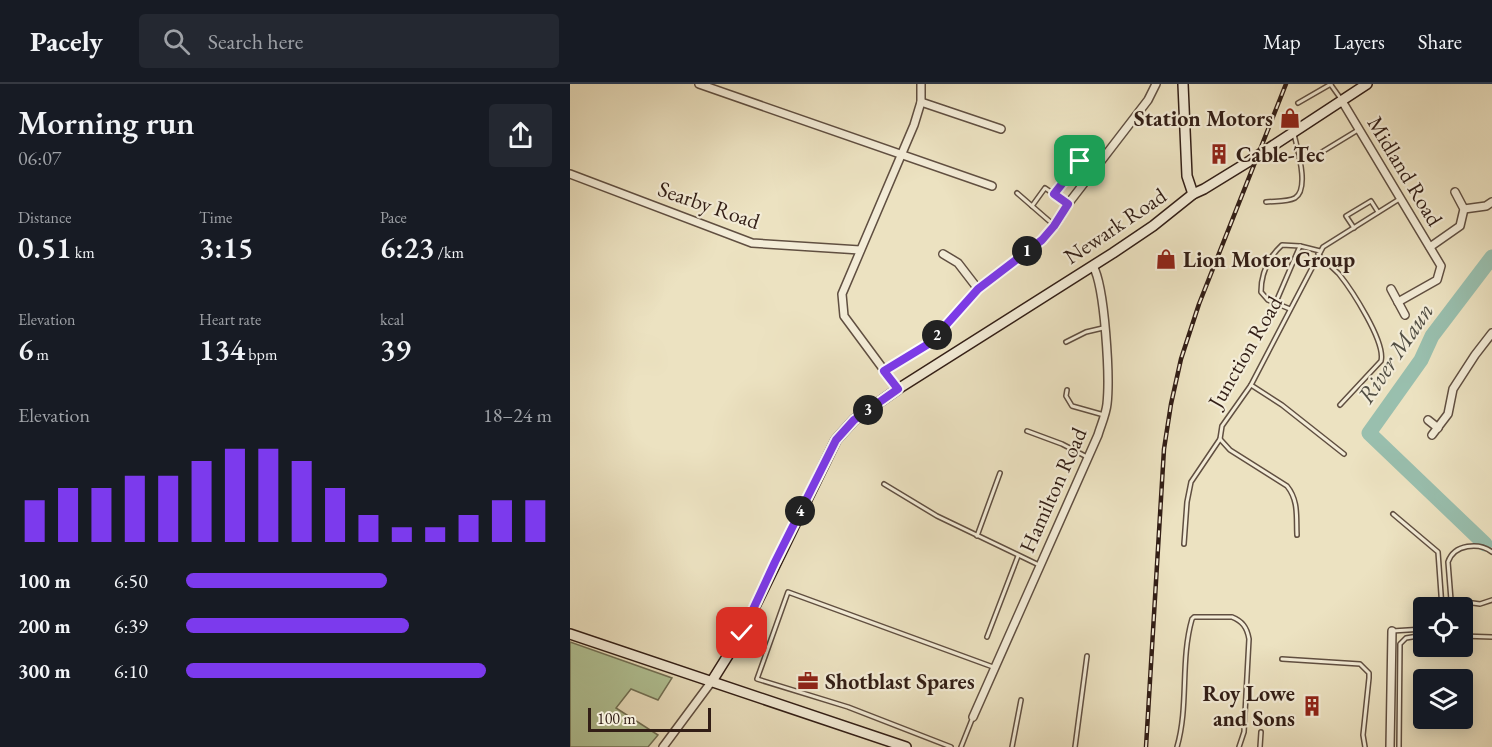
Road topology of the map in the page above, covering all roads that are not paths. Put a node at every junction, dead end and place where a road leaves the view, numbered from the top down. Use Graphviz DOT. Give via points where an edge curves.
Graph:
graph roads {
  1 [pos="699,84"];
  2 [pos="921,84"];
  3 [pos="1156,84"];
  4 [pos="1183,84"];
  5 [pos="1331,84"];
  6 [pos="1367,84"];
  7 [pos="1342,101"];
  8 [pos="921,102"];
  9 [pos="1298,103"];
  10 [pos="1001,129"];
  11 [pos="1359,129"];
  12 [pos="1293,133"];
  13 [pos="902,154"];
  14 [pos="1312,158"];
  15 [pos="1080,161"];
  16 [pos="570,174"];
  17 [pos="992,186"];
  18 [pos="1455,192"];
  19 [pos="1017,193"];
  20 [pos="1054,194"];
  21 [pos="1193,194"];
  22 [pos="1401,198"];
  23 [pos="1266,202"];
  24 [pos="1492,202"];
  25 [pos="1068,204"];
  26 [pos="1032,206"];
  27 [pos="1464,209"];
  28 [pos="1378,212"];
  29 [pos="1054,226"];
  30 [pos="1354,228"];
  31 [pos="1300,246"];
  32 [pos="1430,247"];
  33 [pos="860,250"];
  34 [pos="1319,253"];
  35 [pos="943,254"];
  36 [pos="1093,266"];
  37 [pos="978,289"];
  38 [pos="1391,289"];
  39 [pos="1398,302"];
  40 [pos="1276,303"];
  41 [pos="1290,309"];
  42 [pos="1405,315"];
  43 [pos="1104,328"];
  44 [pos="1492,333"];
  45 [pos="1066,342"];
  46 [pos="884,371"];
  47 [pos="1251,385"];
  48 [pos="898,389"];
  49 [pos="1066,390"];
  50 [pos="1340,405"];
  51 [pos="1104,415"];
  52 [pos="1428,420"];
  53 [pos="1437,428"];
  54 [pos="1027,431"];
  55 [pos="1432,435"];
  56 [pos="1220,439"];
  57 [pos="1344,454"];
  58 [pos="1088,457"];
  59 [pos="1000,473"];
  60 [pos="884,484"];
  61 [pos="1393,514"];
  62 [pos="1297,535"];
  63 [pos="977,536"];
  64 [pos="1184,544"];
  65 [pos="1492,552"];
  66 [pos="1018,556"];
  67 [pos="1039,565"];
  68 [pos="1441,597"];
  69 [pos="1451,597"];
  70 [pos="1492,600"];
  71 [pos="1473,603"];
  72 [pos="1413,630"];
  73 [pos="1392,631"];
  74 [pos="570,634"];
  75 [pos="1473,636"];
  76 [pos="987,637"];
  77 [pos="1413,637"];
  78 [pos="1492,637"];
  79 [pos="1087,656"];
  80 [pos="1282,659"];
  81 [pos="995,668"];
  82 [pos="712,681"];
  83 [pos="1021,700"];
  84 [pos="973,717"];
  85 [pos="1261,732"];
  86 [pos="663,747"];
  87 [pos="906,747"];
  88 [pos="951,747"];
  89 [pos="961,747"];
  90 [pos="1012,747"];
  91 [pos="1075,747"];
  92 [pos="1177,747"];
  93 [pos="1239,747"];
  94 [pos="1260,747"];
  95 [pos="1365,747"];
  96 [pos="1390,747"];
  97 [pos="1399,747"];
  1 -- 13 [label="street"];
  2 -- 8 [label="street"];
  3 -- 25 [label="street, Newark Road" via="1148,100"];
  4 -- 21 [label="main road" via="1187,176"];
  5 -- 7 [label="lane"];
  5 -- 9 [label="lane"];
  6 -- 7 [label="main road, Newark Road"];
  7 -- 11 [label="street, Midland Road"];
  7 -- 12 [label="main road, Newark Road"];
  8 -- 10 [label="street"];
  8 -- 13 [label="street"];
  11 -- 14 [label="lane"];
  11 -- 22 [label="street, Midland Road"];
  12 -- 21 [label="main road, Newark Road"];
  12 -- 23 [label="lane" via="1302,165 1301,190 1292,199"];
  13 -- 17 [label="street"];
  13 -- 33 [label="street"];
  15 -- 20 [label="lane"];
  16 -- 33 [label="street, Searby Road" via="752,243"];
  18 -- 27 [label="street"];
  19 -- 26 [label="lane"];
  20 -- 25 [label="lane"];
  20 -- 26 [label="lane" via="1045,188"];
  21 -- 36 [label="main road, Newark Road"];
  22 -- 28 [label="lane, Junction Road"];
  22 -- 32 [label="street, Midland Road"];
  24 -- 27 [label="street"];
  25 -- 29 [label="street, Newark Road"];
  26 -- 29 [label="lane"];
  27 -- 32 [label="street" via="1460,226"];
  28 -- 30 [label="lane, Junction Road"];
  28 -- 30 [label="lane" via="1371,201 1346,216"];
  29 -- 37 [label="street, Newark Road" via="1042,240"];
  30 -- 34 [label="lane, Junction Road"];
  31 -- 34 [label="lane"];
  31 -- 40 [label="lane"];
  31 -- 40 [label="lane" via="1282,245 1271,255 1261,279 1261,292"];
  32 -- 39 [label="street, Midland Road" via="1441,266 1437,280"];
  33 -- 46 [label="street" via="842,294 844,316"];
  34 -- 41 [label="lane, Junction Road"];
  34 -- 50 [label="lane" via="1350,290 1376,334 1382,353 1381,361"];
  35 -- 37 [label="street" via="958,263"];
  36 -- 43 [label="street, Hamilton Road" via="1098,275"];
  36 -- 48 [label="main road, Newark Road"];
  37 -- 46 [label="street, Newark Road" via="930,343"];
  38 -- 39 [label="street"];
  39 -- 42 [label="street"];
  40 -- 41 [label="lane"];
  41 -- 47 [label="lane, Junction Road"];
  43 -- 45 [label="lane"];
  43 -- 51 [label="street, Hamilton Road"];
  44 -- 53 [label="street" via="1453,389 1448,414"];
  46 -- 48 [label="street"];
  47 -- 56 [label="lane, Junction Road" via="1222,426"];
  47 -- 57 [label="lane"];
  48 -- 82 [label="main road, Newark Road" via="854,420 836,440 742,633"];
  49 -- 51 [label="lane" via="1072,406"];
  51 -- 58 [label="street, Hamilton Road"];
  52 -- 53 [label="street"];
  53 -- 55 [label="street"];
  54 -- 58 [label="lane"];
  56 -- 62 [label="lane, Junction Road" via="1230,450 1287,486 1296,504"];
  56 -- 64 [label="lane" via="1191,482"];
  58 -- 67 [label="street, Hamilton Road"];
  59 -- 63 [label="lane"];
  60 -- 63 [label="lane"];
  61 -- 68 [label="lane" via="1438,552"];
  63 -- 66 [label="lane"];
  65 -- 69 [label="lane" via="1475,545 1450,557"];
  66 -- 67 [label="lane"];
  66 -- 76 [label="lane"];
  67 -- 81 [label="street, Hamilton Road"];
  70 -- 71 [label="lane"];
  72 -- 73 [label="lane"];
  73 -- 96 [label="street"];
  74 -- 82 [label="main road"];
  75 -- 78 [label="lane"];
  77 -- 97 [label="lane" via="1400,644"];
  79 -- 91 [label="lane"];
  80 -- 95 [label="lane" via="1360,664 1365,668 1369,678"];
  81 -- 84 [label="street, Hamilton Road"];
  81 -- 88 [label="lane" via="788,592 757,679 848,707"];
  82 -- 86 [label="street"];
  82 -- 87 [label="main road"];
  83 -- 90 [label="lane"];
  84 -- 89 [label="lane"];
  85 -- 94 [label="lane"];
  92 -- 93 [label="lane" via="1184,669 1194,617 1232,617 1247,629 1244,732"];
}
